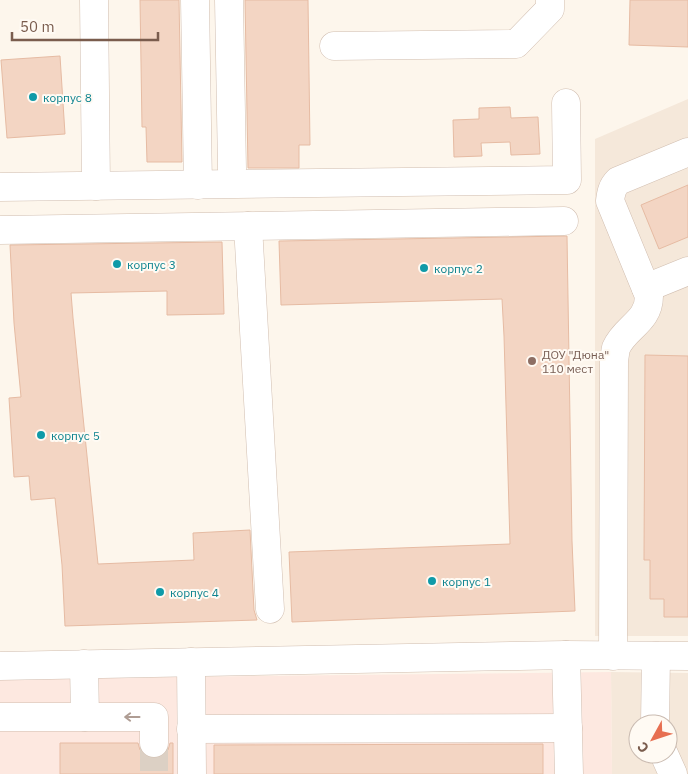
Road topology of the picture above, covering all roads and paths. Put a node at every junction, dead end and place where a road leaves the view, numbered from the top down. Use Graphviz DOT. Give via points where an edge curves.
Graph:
graph roads {
  1 [pos="94,0"];
  2 [pos="195,0"];
  3 [pos="229,0"];
  4 [pos="550,0"];
  5 [pos="334,46"];
  6 [pos="566,103"];
  7 [pos="688,152"];
  8 [pos="232,169"];
  9 [pos="198,185"];
  10 [pos="96,186"];
  11 [pos="0,188"];
  12 [pos="564,221"];
  13 [pos="248,226"];
  14 [pos="0,230"];
  15 [pos="687,275"];
  16 [pos="646,288"];
  17 [pos="270,609"];
  18 [pos="566,655"];
  19 [pos="613,656"];
  20 [pos="656,656"];
  21 [pos="688,656"];
  22 [pos="191,662"];
  23 [pos="76,664"];
  24 [pos="0,666"];
  25 [pos="655,714"];
  26 [pos="0,717"];
  27 [pos="76,717"];
  28 [pos="568,728"];
  29 [pos="191,729"];
  30 [pos="154,743"];
  31 [pos="192,774"];
  32 [pos="569,774"];
  1 -- 10 [label="street"];
  2 -- 9 [label="street"];
  3 -- 8 [label="street"];
  4 -- 5 [label="street" via="550,9 516,44"];
  6 -- 9 [label="street" via="567,180"];
  7 -- 16 [label="street" via="613,186 610,201"];
  9 -- 10 [label="street"];
  10 -- 11 [label="street"];
  12 -- 13 [label="street"];
  13 -- 14 [label="street"];
  13 -- 17 [label="street"];
  15 -- 16 [label="street"];
  16 -- 19 [label="street" via="649,306 622,339 614,360"];
  18 -- 19 [label="street"];
  18 -- 22 [label="street"];
  18 -- 28 [label="street"];
  19 -- 20 [label="street"];
  20 -- 21 [label="street"];
  20 -- 25 [label="street"];
  22 -- 23 [label="street"];
  22 -- 29 [label="street"];
  23 -- 24 [label="street"];
  23 -- 27 [label="street"];
  26 -- 27 [label="street"];
  30 -- 27 [label="street, one-way" via="154,717"];
  28 -- 29 [label="street"];
  28 -- 32 [label="street"];
  29 -- 31 [label="street"];
}
